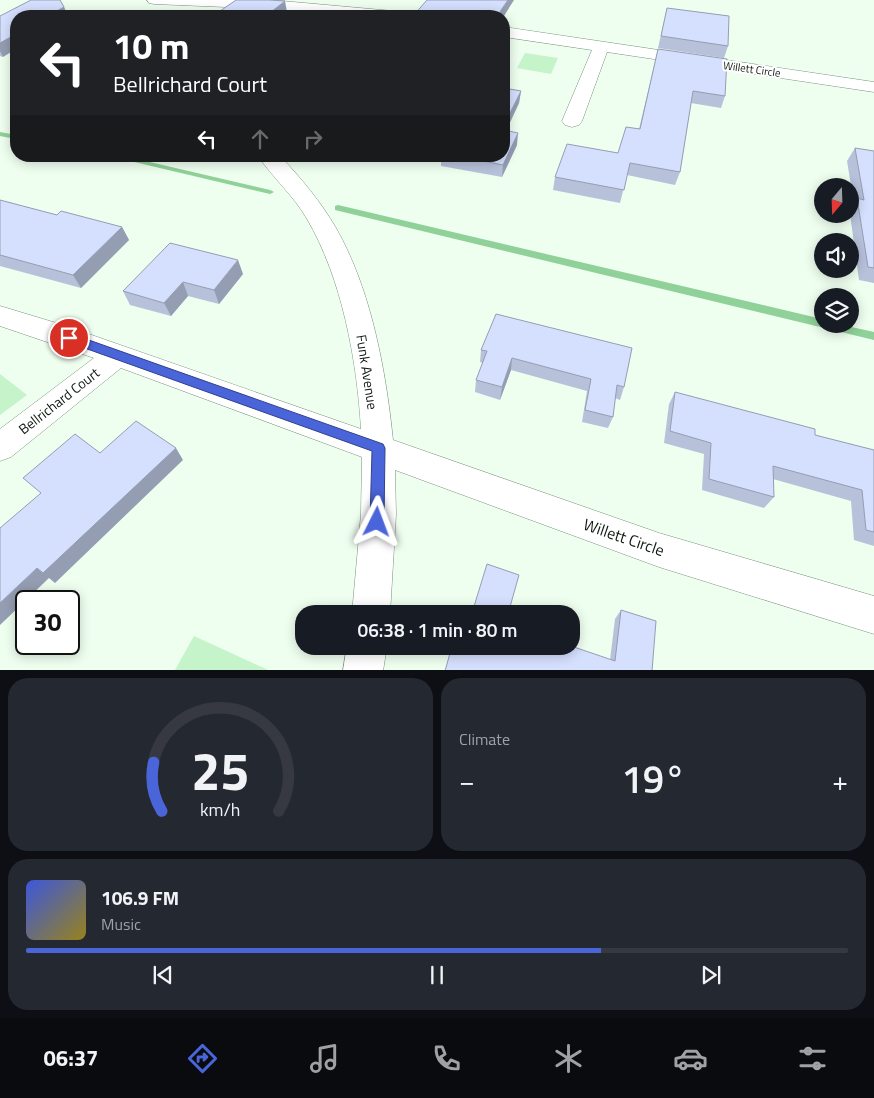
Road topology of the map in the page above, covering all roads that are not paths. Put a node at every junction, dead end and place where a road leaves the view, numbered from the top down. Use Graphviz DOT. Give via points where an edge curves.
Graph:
graph roads {
  1 [pos="154,0"];
  2 [pos="160,0"];
  3 [pos="348,10"];
  4 [pos="510,33"];
  5 [pos="601,47"];
  6 [pos="874,87"];
  7 [pos="572,121"];
  8 [pos="273,162"];
  9 [pos="0,316"];
  10 [pos="118,355"];
  11 [pos="0,446"];
  12 [pos="378,448"];
  13 [pos="371,605"];
  14 [pos="874,616"];
  15 [pos="366,655"];
  16 [pos="363,670"];
  1 -- 2 [label="street"];
  2 -- 3 [label="street"];
  4 -- 5 [label="street, Willett Circle"];
  5 -- 6 [label="street, Willett Circle"];
  5 -- 7 [label="street"];
  8 -- 12 [label="street, Funk Avenue" via="317,216 348,286 360,328"];
  9 -- 10 [label="street, Bellrichard Court"];
  10 -- 11 [label="street, Bellrichard Court"];
  10 -- 12 [label="street, Bellrichard Court"];
  12 -- 13 [label="street, Funk Avenue" via="379,484"];
  12 -- 14 [label="street, Willett Circle" via="658,550"];
  15 -- 16 [label="street"];
}
